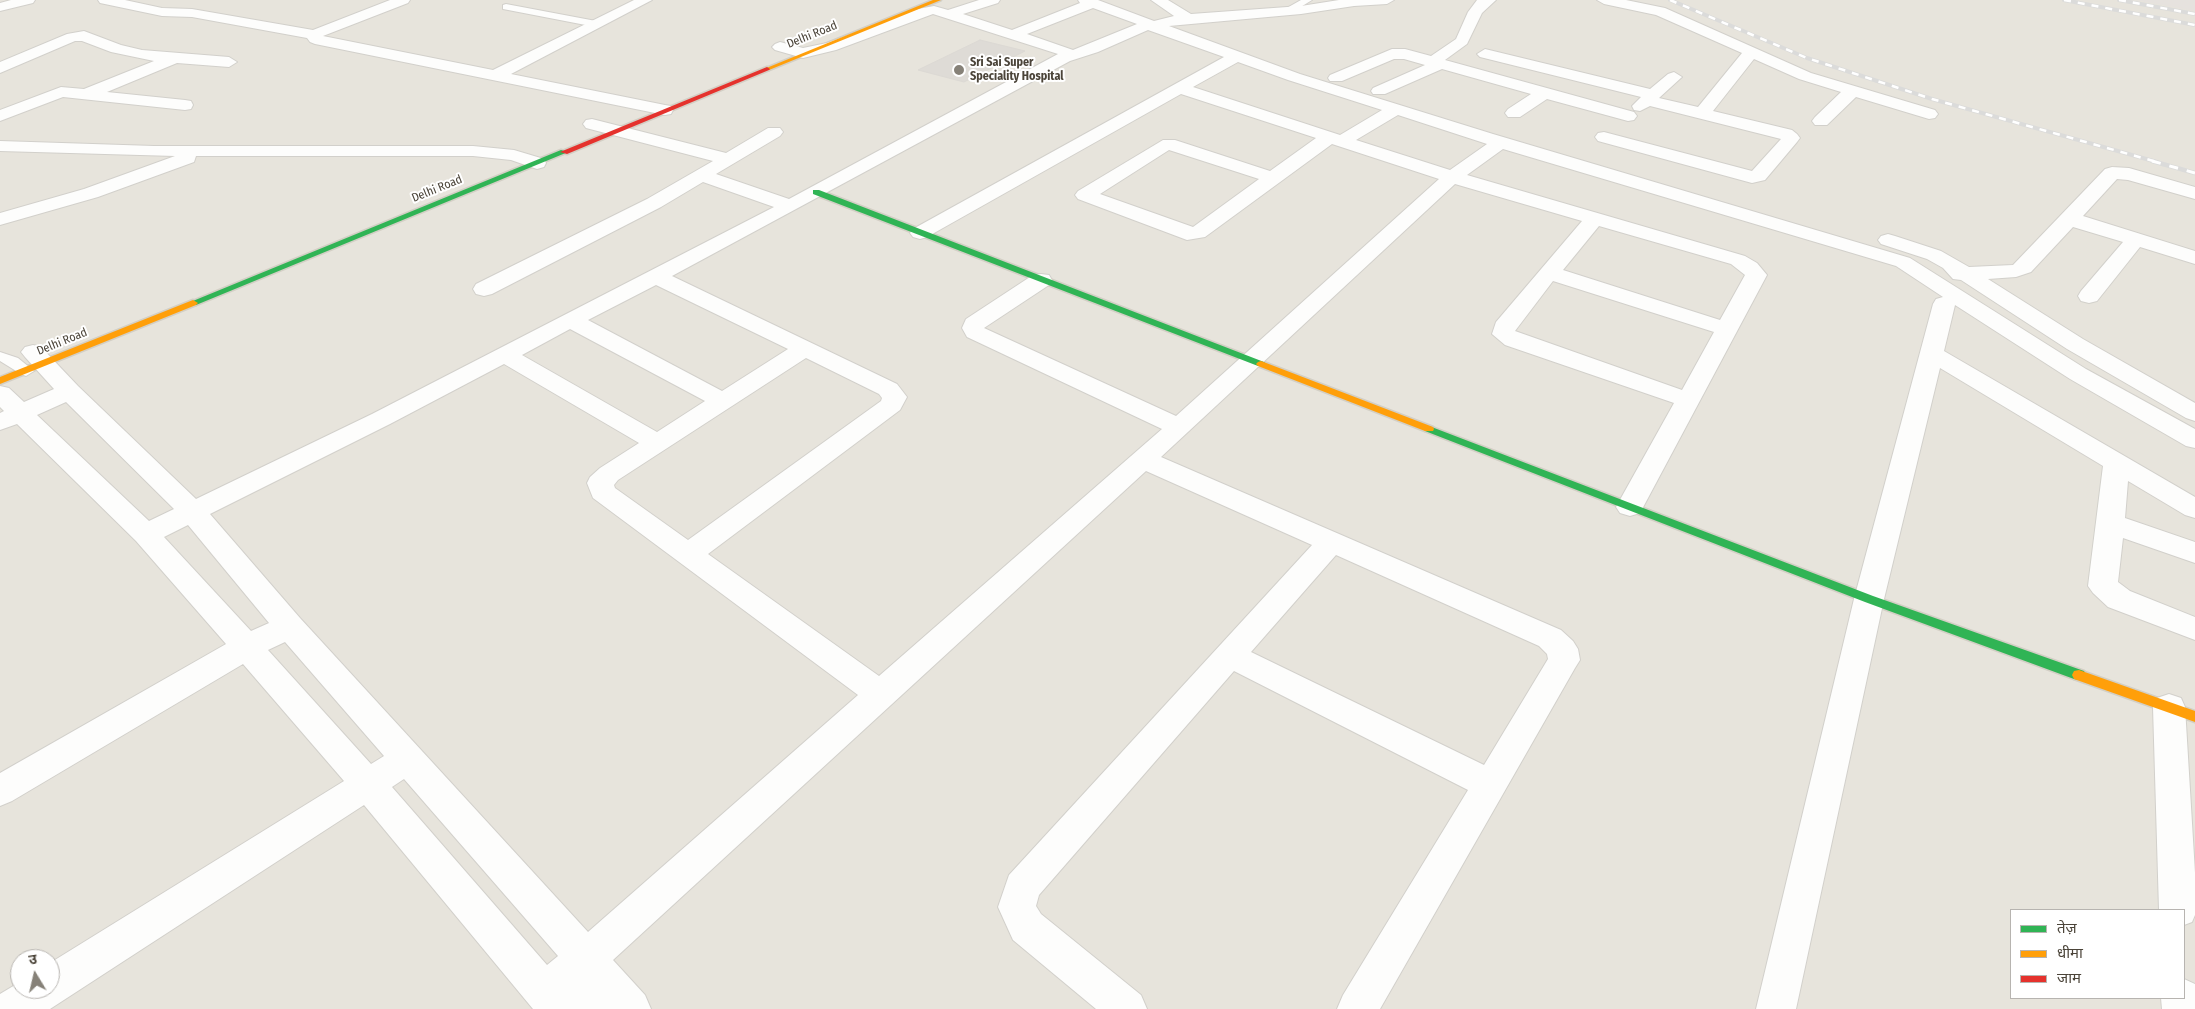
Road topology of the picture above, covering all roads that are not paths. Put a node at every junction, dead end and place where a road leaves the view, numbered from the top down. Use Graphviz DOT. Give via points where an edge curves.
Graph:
graph roads {
  1 [pos="28,0"];
  2 [pos="105,0"];
  3 [pos="403,0"];
  4 [pos="645,0"];
  5 [pos="993,0"];
  6 [pos="1158,0"];
  7 [pos="1308,0"];
  8 [pos="1387,0"];
  9 [pos="1489,0"];
  10 [pos="1604,0"];
  11 [pos="1089,2"];
  12 [pos="0,7"];
  13 [pos="506,7"];
  14 [pos="944,7"];
  15 [pos="1288,11"];
  16 [pos="1188,18"];
  17 [pos="596,24"];
  18 [pos="1154,24"];
  19 [pos="1015,34"];
  20 [pos="315,35"];
  21 [pos="9,47"];
  22 [pos="801,47"];
  23 [pos="46,48"];
  24 [pos="776,49"];
  25 [pos="1750,53"];
  26 [pos="1485,54"];
  27 [pos="1236,56"];
  28 [pos="174,58"];
  29 [pos="1064,58"];
  30 [pos="229,62"];
  31 [pos="1436,63"];
  32 [pos="1296,65"];
  33 [pos="0,68"];
  34 [pos="1569,74"];
  35 [pos="496,75"];
  36 [pos="1674,77"];
  37 [pos="1336,78"];
  38 [pos="1179,88"];
  39 [pos="1379,91"];
  40 [pos="1852,91"];
  41 [pos="1541,92"];
  42 [pos="87,94"];
  43 [pos="1650,97"];
  44 [pos="660,104"];
  45 [pos="185,105"];
  46 [pos="638,105"];
  47 [pos="1396,109"];
  48 [pos="623,112"];
  49 [pos="1514,113"];
  50 [pos="1702,113"];
  51 [pos="1929,114"];
  52 [pos="0,116"];
  53 [pos="1628,116"];
  54 [pos="1821,121"];
  55 [pos="598,125"];
  56 [pos="774,132"];
  57 [pos="1495,135"];
  58 [pos="1335,139"];
  59 [pos="0,146"];
  60 [pos="209,151"];
  61 [pos="527,156"];
  62 [pos="728,159"];
  63 [pos="486,166"];
  64 [pos="701,175"];
  65 [pos="1273,178"];
  66 [pos="1452,178"];
  67 [pos="816,192"];
  68 [pos="2195,193"];
  69 [pos="790,206"];
  70 [pos="1595,218"];
  71 [pos="0,219"];
  72 [pos="2070,219"];
  73 [pos="920,232"];
  74 [pos="2136,239"];
  75 [pos="2195,258"];
  76 [pos="1549,273"];
  77 [pos="1962,274"];
  78 [pos="654,276"];
  79 [pos="1041,280"];
  80 [pos="1937,286"];
  81 [pos="484,289"];
  82 [pos="2089,296"];
  83 [pos="570,320"];
  84 [pos="1727,329"];
  85 [pos="805,349"];
  86 [pos="1931,353"];
  87 [pos="504,354"];
  88 [pos="23,359"];
  89 [pos="1252,362"];
  90 [pos="0,381"];
  91 [pos="69,391"];
  92 [pos="1688,400"];
  93 [pos="723,401"];
  94 [pos="7,409"];
  95 [pos="2195,413"];
  96 [pos="1179,427"];
  97 [pos="2195,440"];
  98 [pos="658,443"];
  99 [pos="1143,459"];
  100 [pos="2117,463"];
  101 [pos="1630,507"];
  102 [pos="2195,509"];
  103 [pos="193,512"];
  104 [pos="2110,522"];
  105 [pos="146,534"];
  106 [pos="1331,542"];
  107 [pos="2195,553"];
  108 [pos="688,554"];
  109 [pos="1870,599"];
  110 [pos="289,626"];
  111 [pos="2195,629"];
  112 [pos="246,647"];
  113 [pos="1230,655"];
  114 [pos="880,694"];
  115 [pos="2187,712"];
  116 [pos="407,758"];
  117 [pos="367,783"];
  118 [pos="1490,784"];
  119 [pos="0,790"];
  120 [pos="2178,909"];
  121 [pos="60,980"];
  122 [pos="608,983"];
  123 [pos="29,999"];
  124 [pos="559,1003"];
  125 [pos="13,1009"];
  126 [pos="1127,1009"];
  127 [pos="1357,1009"];
  128 [pos="1776,1009"];
  1 -- 12 [label="street"];
  2 -- 20 [label="street"];
  3 -- 20 [label="street"];
  4 -- 17 [label="street"];
  5 -- 14 [label="street"];
  6 -- 16 [label="street"];
  7 -- 15 [label="lane"];
  8 -- 15 [label="street"];
  9 -- 31 [label="street" via="1475,12 1462,41"];
  10 -- 25 [label="street" via="1660,11"];
  11 -- 18 [label="street"];
  11 -- 19 [label="street"];
  13 -- 17 [label="lane"];
  14 -- 19 [label="street"];
  14 -- 22 [label="main road, Delhi Road" via="884,21"];
  14 -- 22 [label="street" via="850,41"];
  15 -- 16 [label="street"];
  16 -- 18 [label="street"];
  17 -- 35 [label="street"];
  18 -- 27 [label="street"];
  18 -- 29 [label="street"];
  19 -- 29 [label="street" via="1067,52"];
  20 -- 35 [label="street" via="315,39"];
  21 -- 23 [label="street"];
  22 -- 24 [label="street"];
  22 -- 44 [label="main road, Delhi Road"];
  23 -- 28 [label="street" via="72,37 84,36 127,52"];
  23 -- 33 [label="street"];
  25 -- 40 [label="street"];
  25 -- 50 [label="street"];
  26 -- 34 [label="street"];
  27 -- 38 [label="street"];
  27 -- 47 [label="street"];
  28 -- 30 [label="street"];
  28 -- 42 [label="street"];
  29 -- 67 [label="street"];
  31 -- 37 [label="street" via="1405,54 1392,54"];
  31 -- 39 [label="street"];
  31 -- 41 [label="street"];
  32 -- 37 [label="street"];
  34 -- 41 [label="street"];
  34 -- 43 [label="street"];
  35 -- 46 [label="street"];
  36 -- 43 [label="street"];
  37 -- 39 [label="street"];
  38 -- 58 [label="street"];
  38 -- 73 [label="street"];
  39 -- 57 [label="street"];
  40 -- 51 [label="street"];
  40 -- 54 [label="street"];
  41 -- 49 [label="street"];
  41 -- 53 [label="street"];
  42 -- 45 [label="street"];
  42 -- 52 [label="street" via="54,94"];
  43 -- 50 [label="street"];
  43 -- 53 [label="street"];
  44 -- 46 [label="street"];
  44 -- 55 [label="main road, Delhi Road"];
  46 -- 48 [label="main road"];
  47 -- 57 [label="street"];
  47 -- 58 [label="street"];
  50 -- 53 [label="street" via="1791,138 1758,176 1752,177 1598,143"];
  55 -- 61 [label="main road, Delhi Road"];
  55 -- 62 [label="street"];
  56 -- 62 [label="street"];
  57 -- 66 [label="street"];
  57 -- 77 [label="street" via="1907,246 1934,255"];
  57 -- 80 [label="street" via="1890,257"];
  58 -- 65 [label="street"];
  58 -- 66 [label="street"];
  59 -- 60 [label="street"];
  60 -- 61 [label="street" via="474,151"];
  60 -- 71 [label="street" via="90,193"];
  61 -- 63 [label="main road"];
  61 -- 88 [label="main road, Delhi Road"];
  62 -- 64 [label="street"];
  64 -- 69 [label="street"];
  64 -- 81 [label="street" via="654,203"];
  65 -- 65 [label="street" via="1193,234 1085,195 1169,144"];
  66 -- 70 [label="street"];
  66 -- 89 [label="street"];
  67 -- 69 [label="street"];
  67 -- 73 [label="main road"];
  68 -- 72 [label="street" via="2129,174 2112,173"];
  69 -- 78 [label="street"];
  70 -- 76 [label="street"];
  70 -- 84 [label="street" via="1738,260 1750,267 1756,275"];
  72 -- 74 [label="street"];
  72 -- 77 [label="street" via="2024,268"];
  73 -- 79 [label="main road"];
  74 -- 75 [label="street"];
  74 -- 82 [label="street"];
  76 -- 84 [label="street"];
  76 -- 92 [label="street" via="1504,327 1503,334"];
  77 -- 80 [label="street"];
  77 -- 95 [label="street" via="2122,373"];
  78 -- 83 [label="street"];
  78 -- 85 [label="street"];
  79 -- 89 [label="main road"];
  79 -- 96 [label="street" via="974,324 973,328"];
  80 -- 86 [label="street"];
  80 -- 97 [label="street" via="2078,374"];
  83 -- 87 [label="street"];
  83 -- 93 [label="street"];
  84 -- 92 [label="street"];
  85 -- 93 [label="street"];
  85 -- 108 [label="street" via="888,389 895,397 891,405"];
  86 -- 100 [label="street"];
  86 -- 109 [label="street"];
  87 -- 98 [label="street"];
  87 -- 103 [label="street"];
  88 -- 90 [label="main road, Delhi Road"];
  88 -- 91 [label="street"];
  89 -- 96 [label="street"];
  89 -- 101 [label="main road"];
  91 -- 94 [label="street"];
  91 -- 103 [label="street"];
  92 -- 101 [label="street"];
  93 -- 98 [label="street"];
  94 -- 105 [label="street"];
  96 -- 99 [label="street"];
  98 -- 108 [label="street" via="609,474 600,484 603,492"];
  99 -- 106 [label="street"];
  99 -- 114 [label="street"];
  100 -- 102 [label="street"];
  100 -- 104 [label="street"];
  101 -- 109 [label="main road"];
  103 -- 105 [label="street"];
  103 -- 110 [label="street"];
  104 -- 107 [label="street"];
  104 -- 111 [label="street" via="2103,586 2119,599"];
  105 -- 112 [label="street"];
  106 -- 113 [label="street"];
  106 -- 118 [label="street" via="1550,638 1562,649 1564,660"];
  108 -- 114 [label="street"];
  109 -- 115 [label="main road"];
  109 -- 128 [label="street"];
  110 -- 112 [label="street"];
  110 -- 116 [label="street"];
  112 -- 117 [label="street"];
  112 -- 119 [label="street"];
  113 -- 118 [label="street"];
  113 -- 126 [label="street" via="1022,887 1017,907 1027,927"];
  114 -- 122 [label="street"];
  115 -- 120 [label="street"];
  116 -- 117 [label="street"];
  116 -- 122 [label="street"];
  117 -- 121 [label="street"];
  117 -- 124 [label="street"];
  118 -- 127 [label="street"];
  122 -- 124 [label="street"];
  123 -- 125 [label="street"];
}
